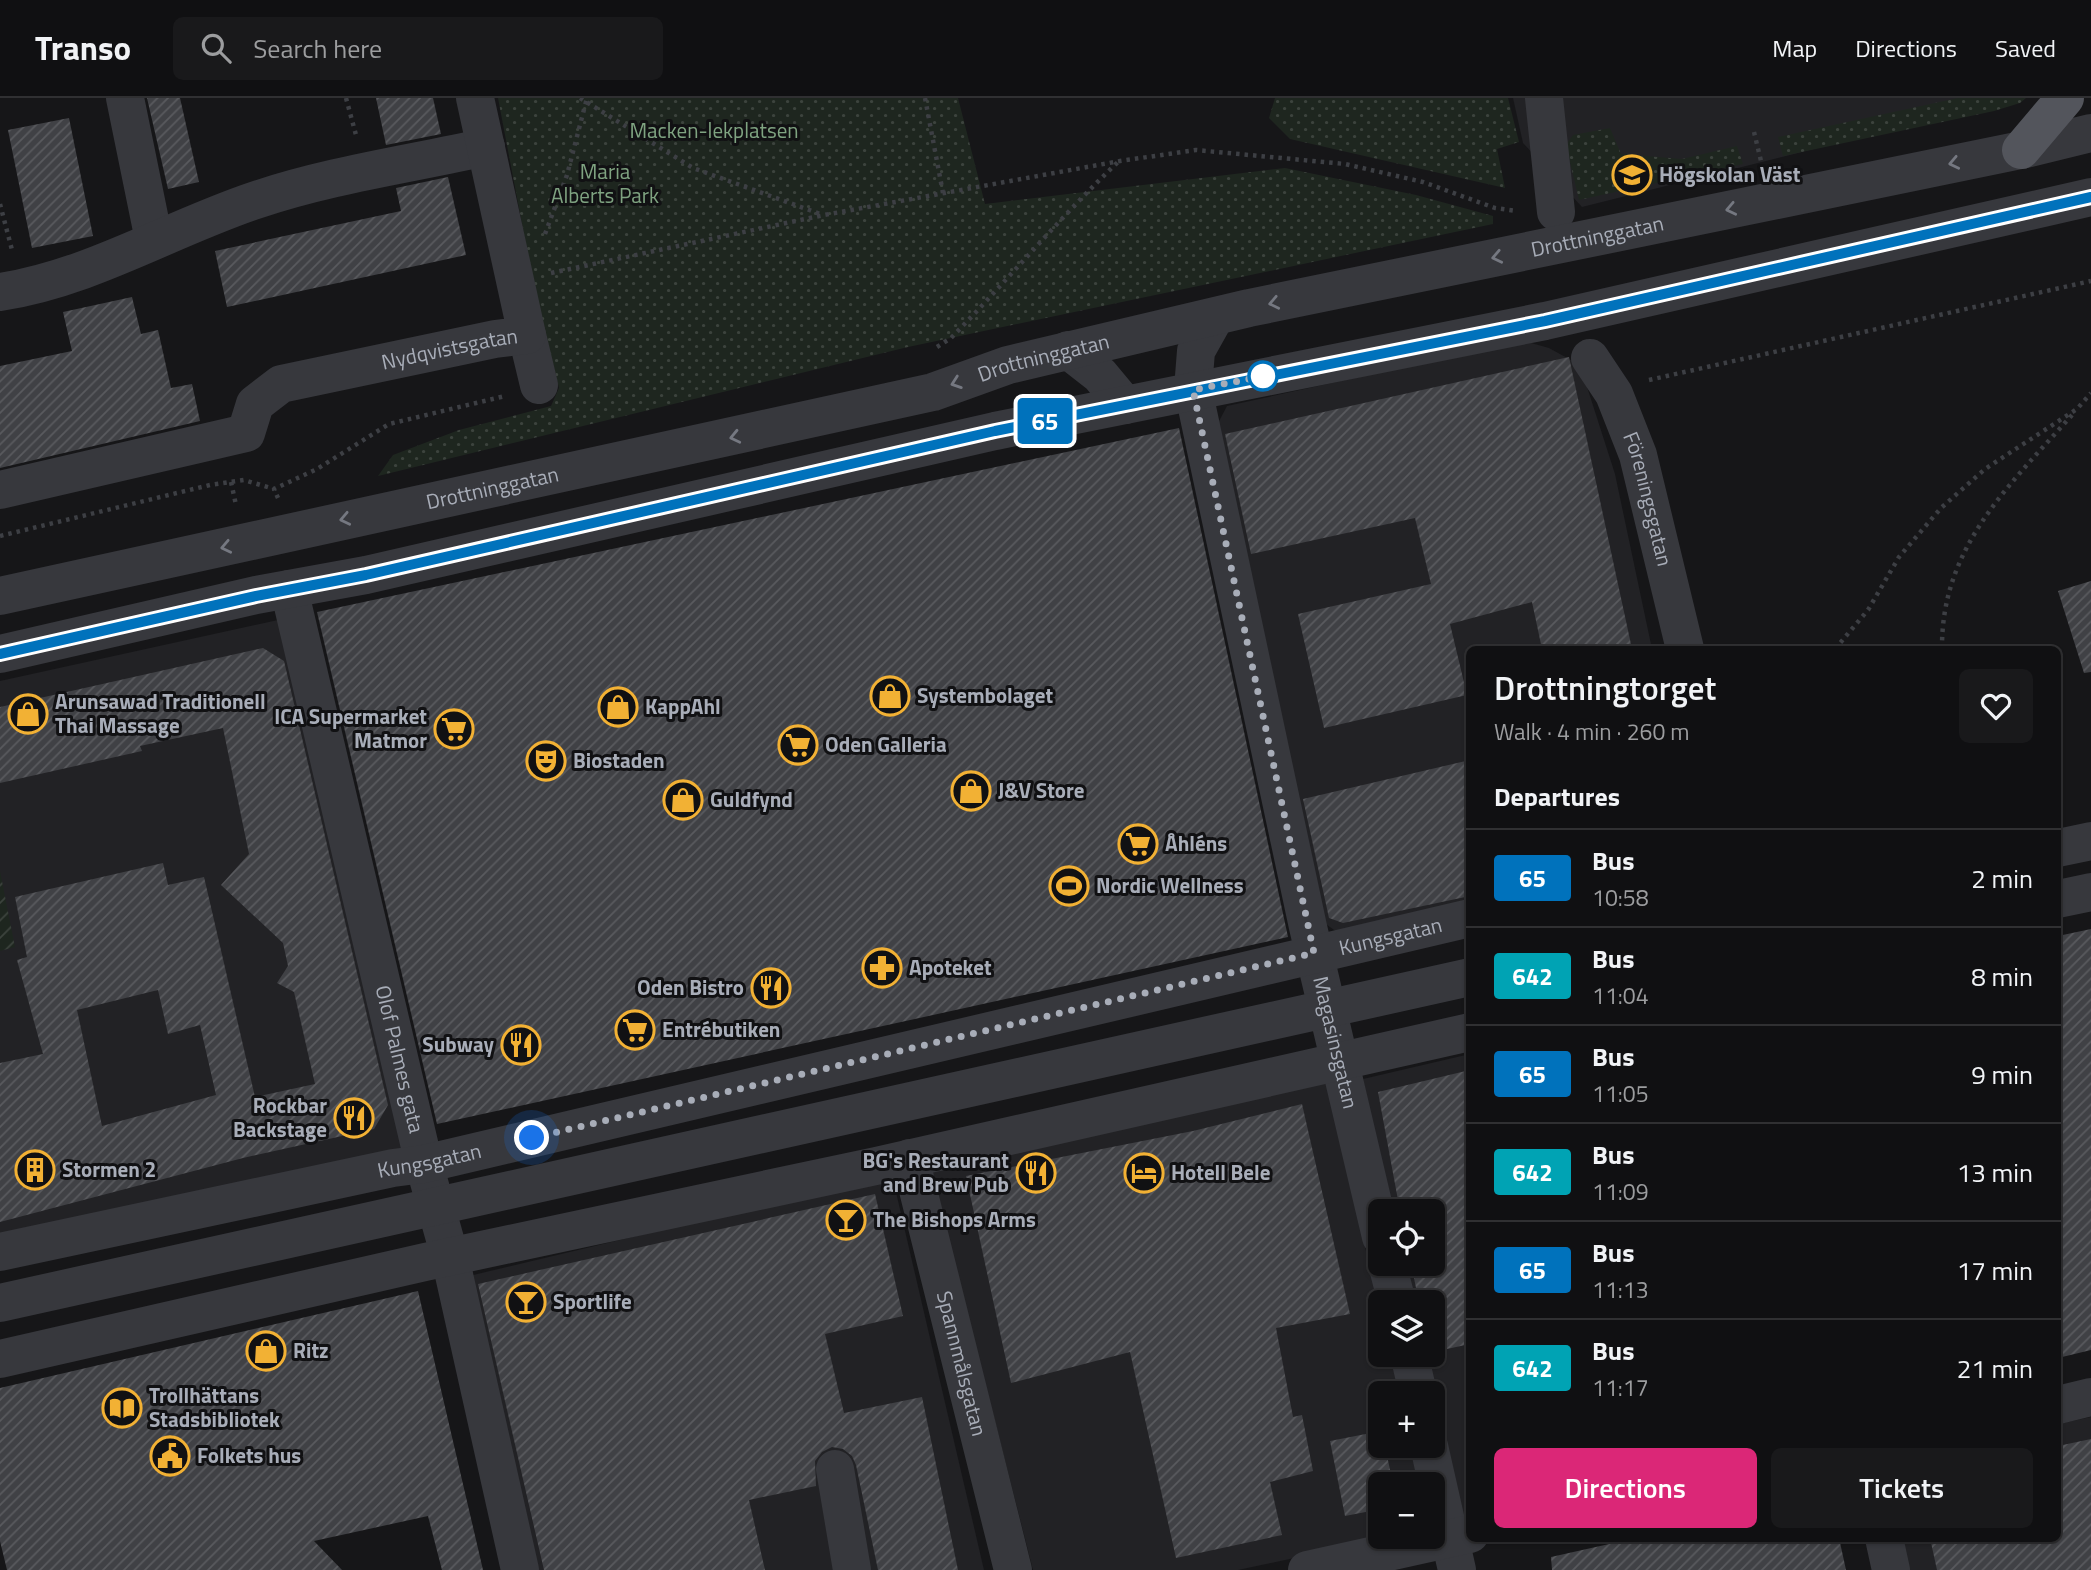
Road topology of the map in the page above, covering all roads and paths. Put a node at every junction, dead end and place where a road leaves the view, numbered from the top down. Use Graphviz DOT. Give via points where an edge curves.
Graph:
graph roads {
  1 [pos="125,98"];
  2 [pos="475,98"];
  3 [pos="580,98"];
  4 [pos="925,98"];
  5 [pos="1544,98"];
  6 [pos="2065,98"];
  7 [pos="587,101"];
  8 [pos="1754,132"];
  9 [pos="2091,132"];
  10 [pos="486,147"];
  11 [pos="2021,150"];
  12 [pos="1120,160"];
  13 [pos="1762,167"];
  14 [pos="567,175"];
  15 [pos="943,193"];
  16 [pos="2091,197"];
  17 [pos="0,204"];
  18 [pos="1556,212"];
  19 [pos="824,215"];
  20 [pos="154,240"];
  21 [pos="544,275"];
  22 [pos="2091,281"];
  23 [pos="11,290"];
  24 [pos="1215,317"];
  25 [pos="527,335"];
  26 [pos="932,350"];
  27 [pos="1068,350"];
  28 [pos="1590,358"];
  29 [pos="539,385"];
  30 [pos="1193,390"];
  31 [pos="2091,393"];
  32 [pos="1125,405"];
  33 [pos="2077,409"];
  34 [pos="274,489"];
  35 [pos="0,490"];
  36 [pos="430,501"];
  37 [pos="292,532"];
  38 [pos="0,536"];
  39 [pos="366,575"];
  40 [pos="289,589"];
  41 [pos="0,596"];
  42 [pos="1684,646"];
  43 [pos="1838,646"];
  44 [pos="1942,646"];
  45 [pos="0,654"];
  46 [pos="2091,841"];
  47 [pos="2061,847"];
  48 [pos="2091,891"];
  49 [pos="2061,898"];
  50 [pos="1466,919"];
  51 [pos="1311,940"];
  52 [pos="1466,978"];
  53 [pos="1327,1009"];
  54 [pos="1466,1033"];
  55 [pos="1339,1062"];
  56 [pos="910,1158"];
  57 [pos="424,1164"];
  58 [pos="1372,1199"];
  59 [pos="436,1208"];
  60 [pos="0,1252"];
  61 [pos="450,1257"];
  62 [pos="0,1303"];
  63 [pos="0,1359"];
  64 [pos="2091,1397"];
  65 [pos="2061,1404"];
  66 [pos="1433,1458"];
  67 [pos="835,1469"];
  68 [pos="1885,1542"];
  69 [pos="1459,1547"];
  70 [pos="520,1570"];
  71 [pos="852,1570"];
  72 [pos="1013,1570"];
  73 [pos="1307,1570"];
  74 [pos="1891,1570"];
  1 -- 20 [label="street"];
  2 -- 10 [label="street, Nydqvistsgatan"];
  3 -- 7 [label="path"];
  4 -- 15 [label="path"];
  5 -- 18 [label="street"];
  6 -- 11 [label="main road"];
  7 -- 14 [label="path"];
  7 -- 19 [label="path" via="693,168"];
  8 -- 13 [label="path"];
  9 -- 11 [label="street, Drottninggatan"];
  10 -- 20 [label="street" via="257,199"];
  10 -- 25 [label="street, Nydqvistsgatan"];
  11 -- 24 [label="street, Drottninggatan, one-way"];
  12 -- 15 [label="path"];
  12 -- 18 [label="path" via="1196,150 1290,157 1423,182 1495,208"];
  12 -- 26 [label="path" via="951,338"];
  15 -- 19 [label="path"];
  16 -- 30 [label="street" via="1545,321"];
  17 -- 23 [label="path"];
  19 -- 21 [label="path"];
  20 -- 23 [label="street" via="103,264"];
  22 -- 28 [label="path" via="1661,379 1637,380"];
  24 -- 27 [label="street, Drottninggatan"];
  24 -- 30 [label="street, Magasinsgatan" via="1196,351"];
  25 -- 29 [label="street"];
  25 -- 35 [label="street, Nydqvistsgatan" via="281,384 255,404 246,433"];
  27 -- 32 [label="street" via="1100,375"];
  27 -- 36 [label="street, Drottninggatan, one-way" via="1008,365 933,392"];
  28 -- 42 [label="street, Föreningsgatan" via="1614,394 1638,455"];
  29 -- 34 [label="path" via="389,424 317,469"];
  30 -- 32 [label="street"];
  30 -- 51 [label="street, Magasinsgatan"];
  31 -- 33 [label="path"];
  32 -- 39 [label="street"];
  33 -- 43 [label="path" via="1985,468 1941,508 1899,557 1868,610"];
  33 -- 44 [label="path" via="1986,512 1962,554 1949,592"];
  34 -- 37 [label="path"];
  34 -- 38 [label="path" via="244,480 210,485"];
  36 -- 37 [label="street, Drottninggatan, one-way"];
  36 -- 39 [label="street" via="385,539"];
  37 -- 41 [label="street, Drottninggatan, one-way"];
  39 -- 40 [label="street"];
  40 -- 45 [label="street"];
  40 -- 57 [label="street, Olof Palmes gata"];
  46 -- 47 [label="street"];
  48 -- 49 [label="street"];
  50 -- 51 [label="street, Kungsgatan"];
  51 -- 53 [label="street, Magasinsgatan"];
  51 -- 57 [label="street, Kungsgatan"];
  52 -- 53 [label="street"];
  53 -- 55 [label="street, Magasinsgatan"];
  53 -- 59 [label="street"];
  54 -- 55 [label="street"];
  55 -- 56 [label="street"];
  55 -- 58 [label="street, Magasinsgatan"];
  56 -- 61 [label="street"];
  56 -- 72 [label="street, Spannmålsgatan"];
  57 -- 59 [label="street, Olof Palmes gata"];
  57 -- 60 [label="street, Kungsgatan"];
  59 -- 61 [label="street, Olof Palmes gata"];
  59 -- 62 [label="street"];
  61 -- 63 [label="street"];
  61 -- 70 [label="street, Olof Palmes gata"];
  64 -- 65 [label="street"];
  66 -- 69 [label="street"];
  67 -- 71 [label="street"];
  68 -- 74 [label="street"];
  69 -- 73 [label="street"];
}
